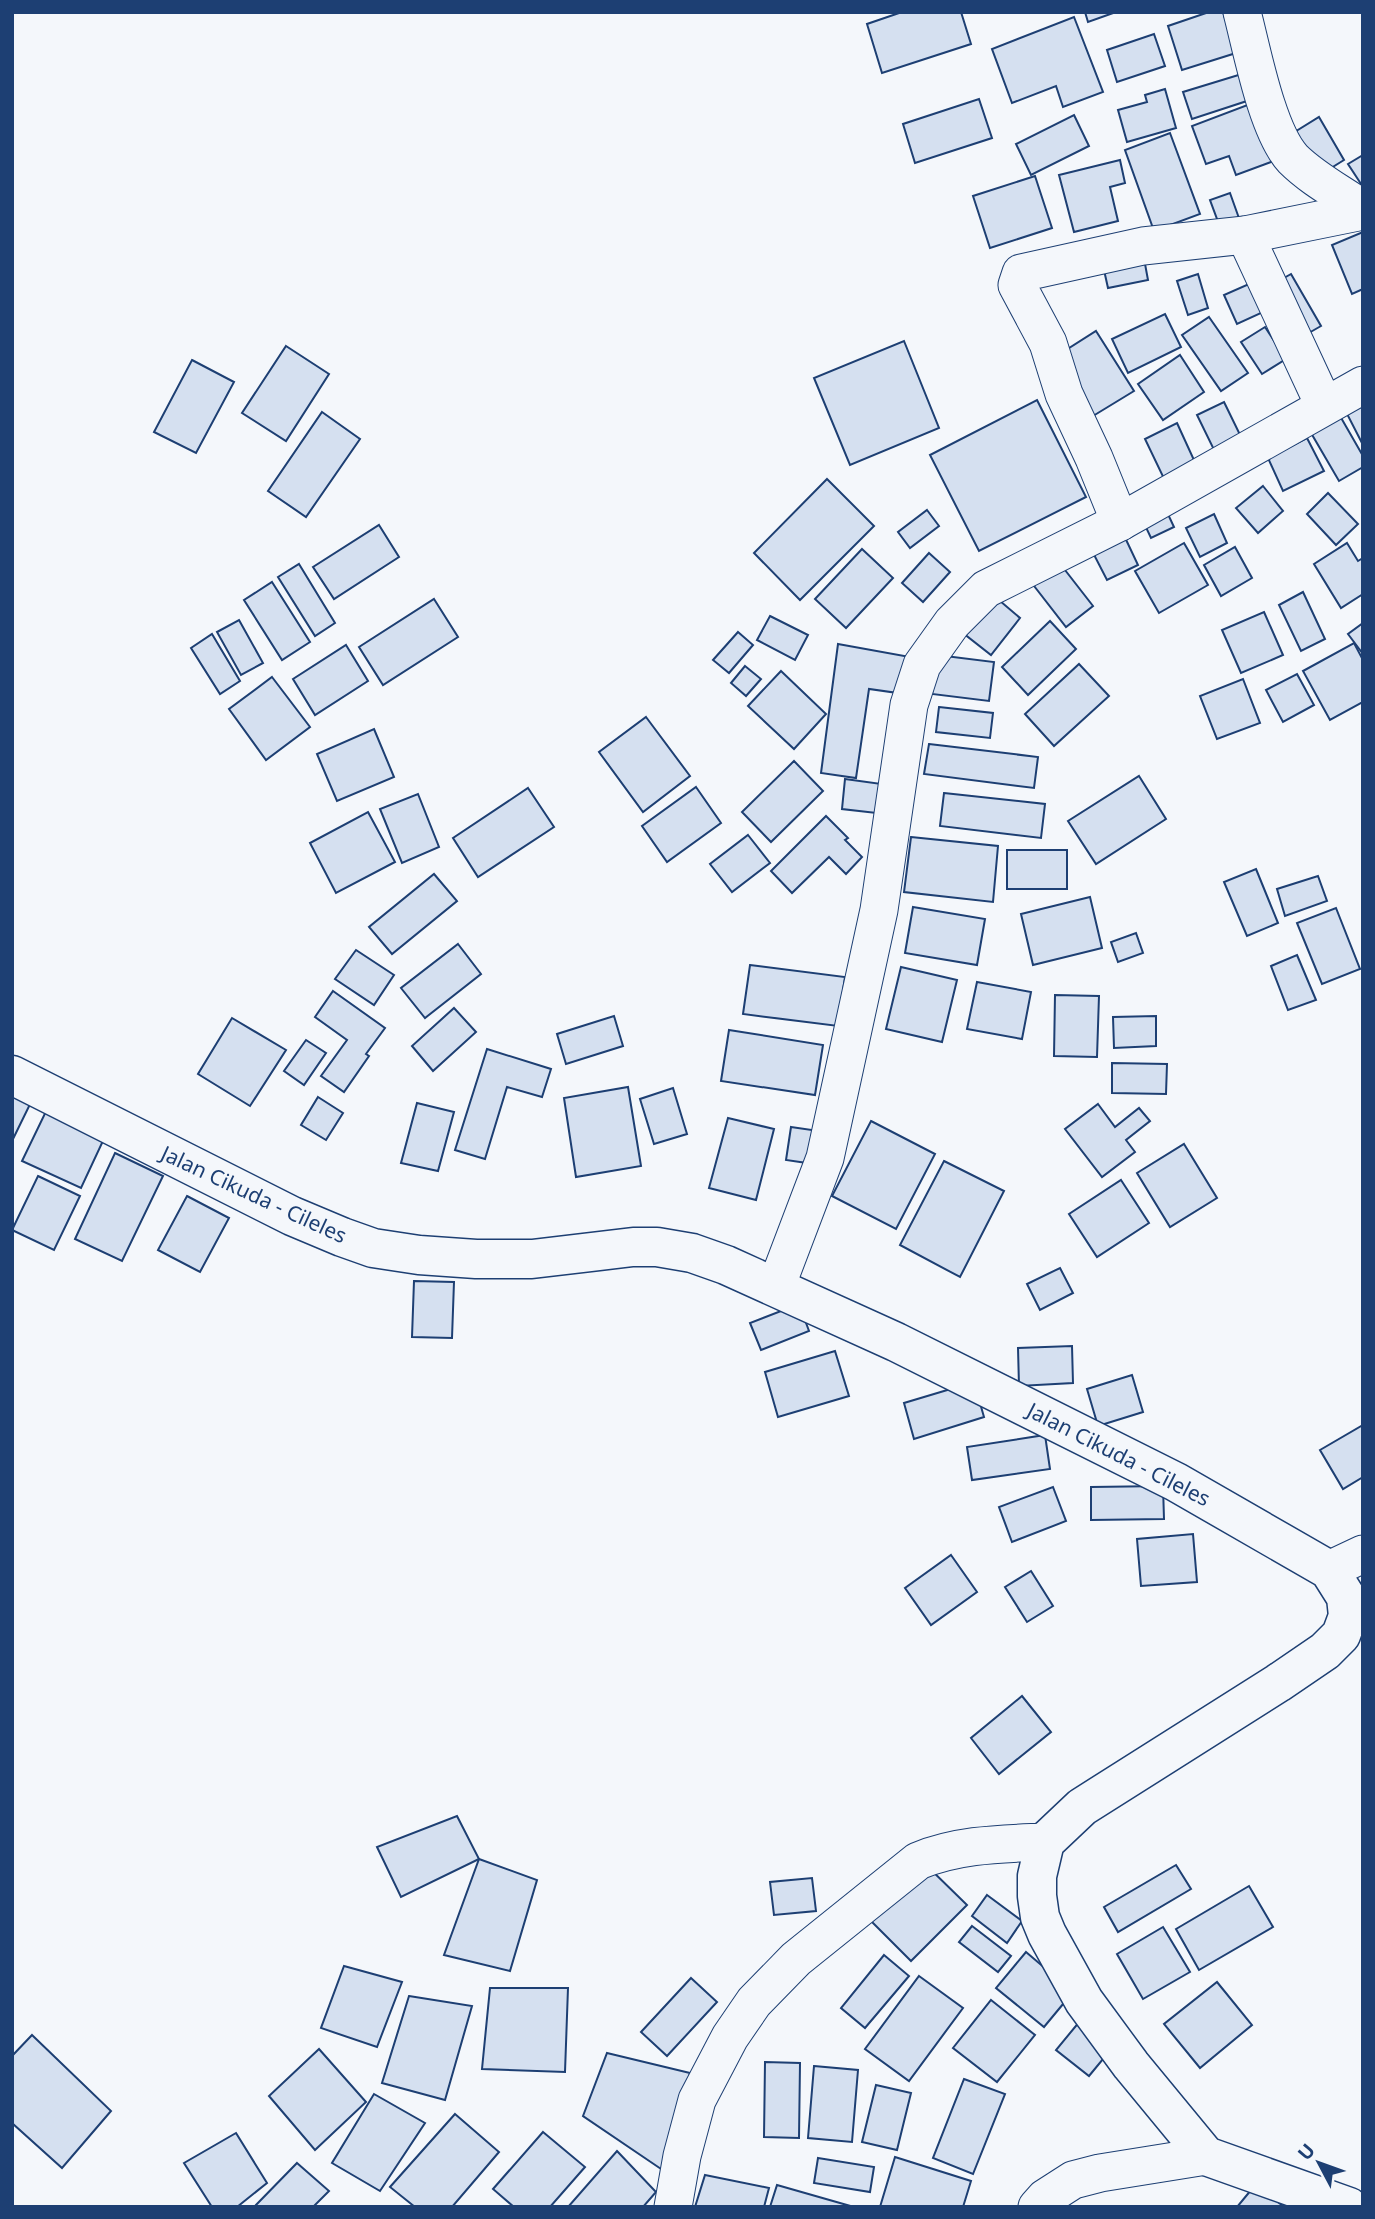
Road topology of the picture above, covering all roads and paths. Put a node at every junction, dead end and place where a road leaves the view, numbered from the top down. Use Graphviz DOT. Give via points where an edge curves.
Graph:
graph roads {
  1 [pos="1242,12"];
  2 [pos="1363,210"];
  3 [pos="1245,235"];
  4 [pos="1363,385"];
  5 [pos="1324,405"];
  6 [pos="1120,522"];
  7 [pos="12,1075"];
  8 [pos="776,1287"];
  9 [pos="1363,1554"];
  10 [pos="1329,1570"];
  11 [pos="1045,1842"];
  12 [pos="1206,2156"];
  13 [pos="673,2207"];
  14 [pos="1037,2207"];
  15 [pos="1349,2207"];
  1 -- 2 [label="street" via="1263,93 1290,156"];
  2 -- 3 [label="street"];
  3 -- 5 [label="street"];
  3 -- 6 [label="street" via="1143,246 1021,273 1017,285 1048,342 1064,394"];
  4 -- 5 [label="street"];
  5 -- 6 [label="street"];
  6 -- 8 [label="street" via="986,589 952,622 922,665 909,705 878,909 825,1158"];
  7 -- 8 [label="street, Jalan Cikuda - Cileles" via="292,1216 373,1248 532,1259 657,1247 692,1253"];
  8 -- 10 [label="street, Jalan Cikuda - Cileles" via="1176,1482"];
  9 -- 10 [label="street"];
  10 -- 11 [label="street" via="1346,1597 1348,1616 1341,1635 1325,1651 1082,1807"];
  11 -- 12 [label="street" via="1037,1896 1047,1934 1084,2001"];
  11 -- 13 [label="street" via="975,1846 918,1861 788,1968 754,2002 698,2100"];
  12 -- 14 [label="street" via="1073,2180"];
  12 -- 15 [label="street"];
}
